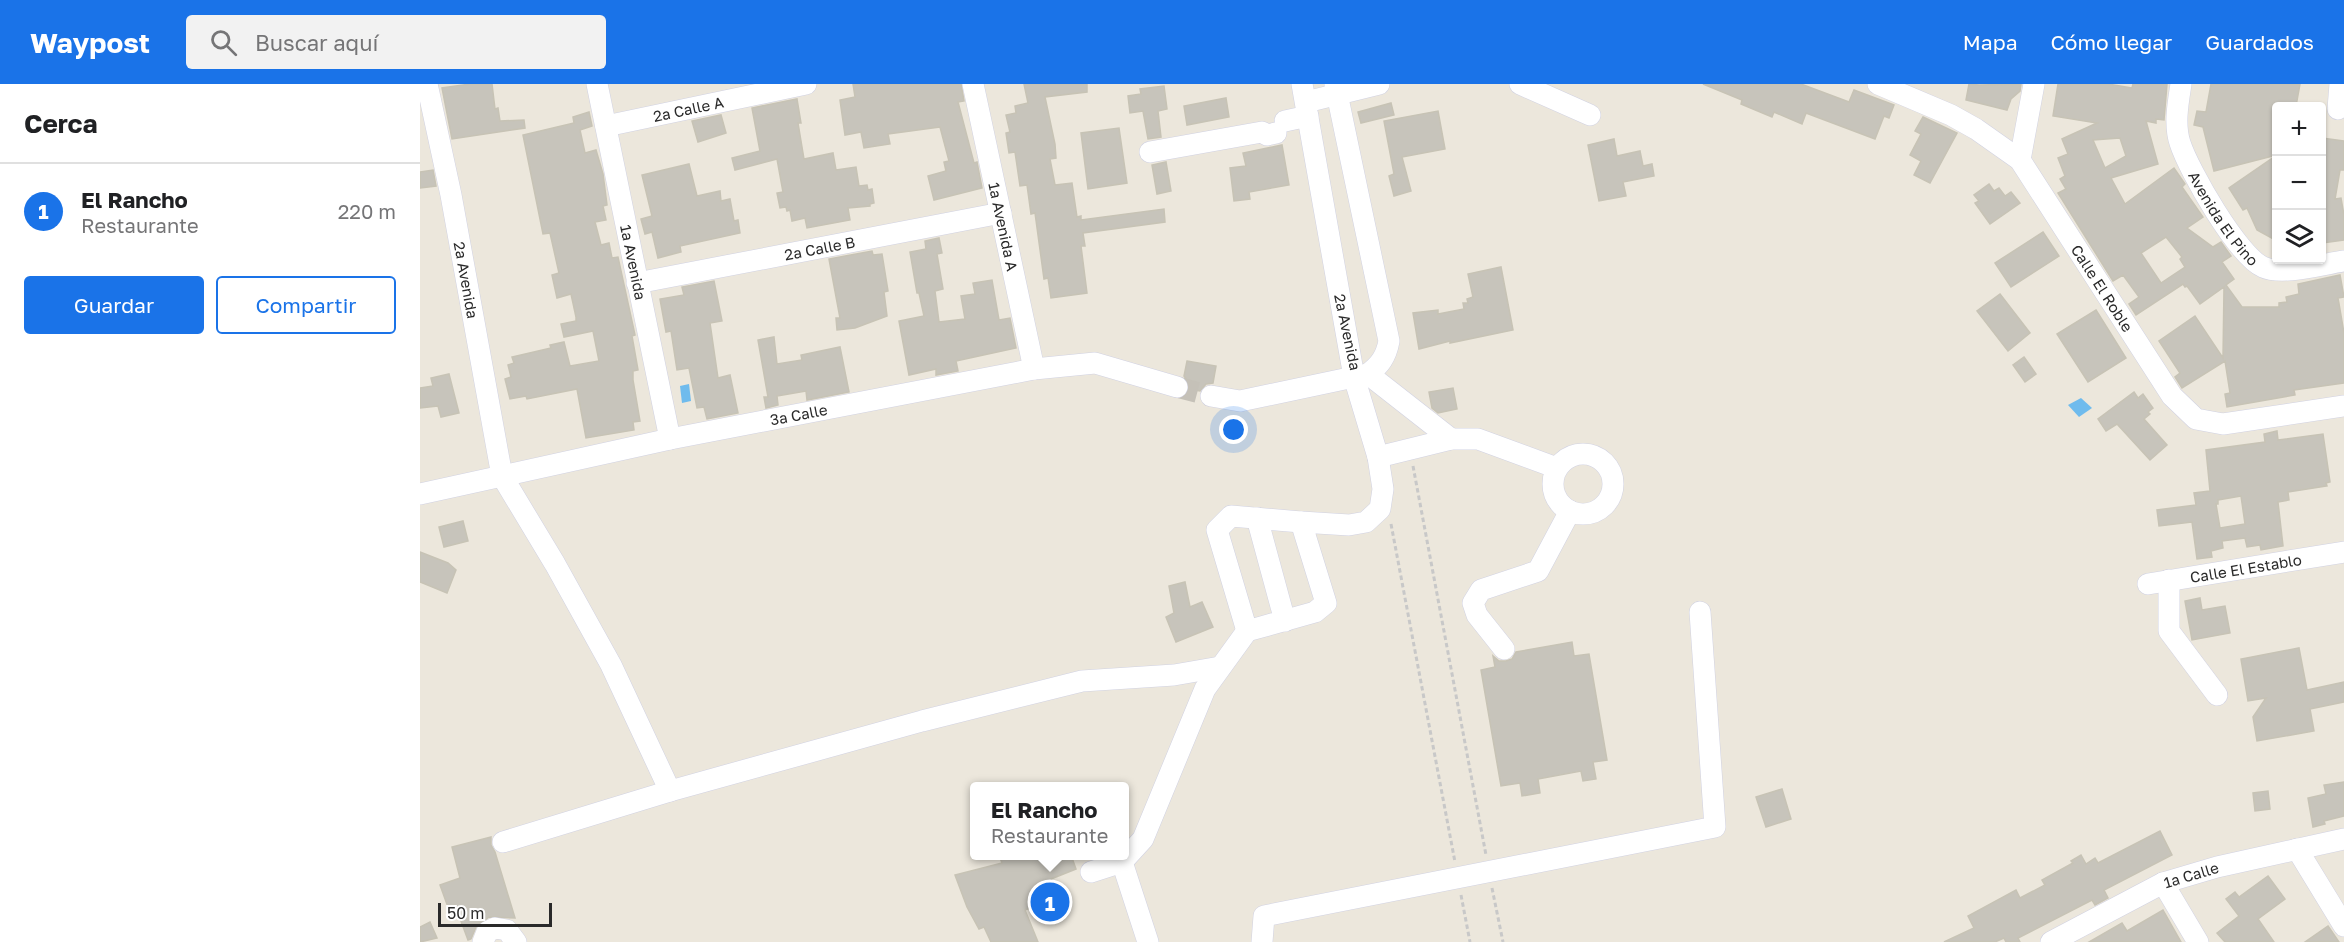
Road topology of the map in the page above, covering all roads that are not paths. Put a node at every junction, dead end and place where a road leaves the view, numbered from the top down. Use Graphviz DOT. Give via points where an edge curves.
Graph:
graph roads {
  1 [pos="427,84"];
  2 [pos="597,84"];
  3 [pos="806,84"];
  4 [pos="974,84"];
  5 [pos="1379,84"];
  6 [pos="1520,84"];
  7 [pos="1878,84"];
  8 [pos="2034,84"];
  9 [pos="2181,84"];
  10 [pos="2340,84"];
  11 [pos="1336,89"];
  12 [pos="1307,107"];
  13 [pos="2338,109"];
  14 [pos="1590,116"];
  15 [pos="606,126"];
  16 [pos="1150,152"];
  17 [pos="2020,160"];
  18 [pos="1001,213"];
  19 [pos="2344,261"];
  20 [pos="637,283"];
  21 [pos="1035,369"];
  22 [pos="1361,375"];
  23 [pos="1177,387"];
  24 [pos="1211,396"];
  25 [pos="2344,406"];
  26 [pos="670,439"];
  27 [pos="1451,439"];
  28 [pos="1378,457"];
  29 [pos="1557,468"];
  30 [pos="502,476"];
  31 [pos="420,494"];
  32 [pos="1570,511"];
  33 [pos="1257,518"];
  34 [pos="1302,522"];
  35 [pos="2344,552"];
  36 [pos="1700,612"];
  37 [pos="1285,621"];
  38 [pos="1247,631"];
  39 [pos="1504,649"];
  40 [pos="1220,668"];
  41 [pos="2217,695"];
  42 [pos="670,791"];
  43 [pos="2344,839"];
  44 [pos="503,842"];
  45 [pos="2297,849"];
  46 [pos="1129,854"];
  47 [pos="1122,862"];
  48 [pos="1091,872"];
  49 [pos="2163,883"];
  50 [pos="2344,926"];
  51 [pos="483,942"];
  52 [pos="516,942"];
  53 [pos="1148,942"];
  54 [pos="1262,942"];
  55 [pos="2050,942"];
  56 [pos="2198,942"];
  1 -- 30 [label="street, 2a Avenida"];
  2 -- 15 [label="street, 1a Avenida"];
  3 -- 15 [label="street, 2a Calle A"];
  4 -- 18 [label="street, 1a Avenida A"];
  5 -- 11 [label="street"];
  6 -- 14 [label="street"];
  7 -- 17 [label="street, Calle El Roble" via="1951,115"];
  8 -- 17 [label="street"];
  9 -- 19 [label="street, Avenida El Pino" via="2177,111 2179,142 2201,191 2250,260 2283,271"];
  10 -- 13 [label="street"];
  11 -- 12 [label="street"];
  11 -- 22 [label="street, 2a Avenida" via="1389,341 1387,354 1378,366"];
  12 -- 16 [label="street" via="1277,128"];
  12 -- 22 [label="street, 2a Avenida"];
  15 -- 20 [label="street, 1a Avenida"];
  17 -- 25 [label="street, Calle El Roble" via="2172,396 2196,419 2223,424"];
  18 -- 20 [label="street, 2a Calle B"];
  18 -- 21 [label="street, 1a Avenida A"];
  20 -- 26 [label="street, 1a Avenida"];
  21 -- 23 [label="street, 3a Calle" via="1095,363"];
  21 -- 26 [label="street, 3a Calle"];
  22 -- 24 [label="street" via="1240,401"];
  22 -- 27 [label="street"];
  22 -- 28 [label="street"];
  26 -- 30 [label="street, 3a Calle"];
  27 -- 28 [label="street"];
  27 -- 29 [label="street" via="1478,439"];
  28 -- 34 [label="street" via="1383,489 1380,508 1366,522"];
  29 -- 32 [label="street" via="1553,488 1562,506"];
  29 -- 32 [label="street" via="1581,454 1600,459 1611,474 1607,502 1590,513"];
  30 -- 31 [label="street, 3a Calle"];
  30 -- 42 [label="street" via="611,665"];
  32 -- 39 [label="street" via="1538,571 1481,590 1473,603 1477,615"];
  33 -- 34 [label="street"];
  33 -- 37 [label="street"];
  33 -- 38 [label="street" via="1231,516 1216,530"];
  34 -- 37 [label="street" via="1326,603 1316,612"];
  35 -- 41 [label="street, Calle El Establo" via="2158,582 2169,631"];
  36 -- 54 [label="street" via="1715,827 1264,916"];
  37 -- 38 [label="street"];
  38 -- 40 [label="street"];
  40 -- 42 [label="street" via="1082,681"];
  40 -- 46 [label="street" via="1205,689 1143,839"];
  42 -- 44 [label="street"];
  43 -- 45 [label="street, 1a Calle"];
  45 -- 49 [label="street, 1a Calle"];
  45 -- 50 [label="street"];
  47 -- 48 [label="street"];
  47 -- 53 [label="street"];
  49 -- 55 [label="street, 1a Calle"];
  49 -- 56 [label="street"];
  51 -- 52 [label="street" via="487,932 495,928 507,930"];
}
